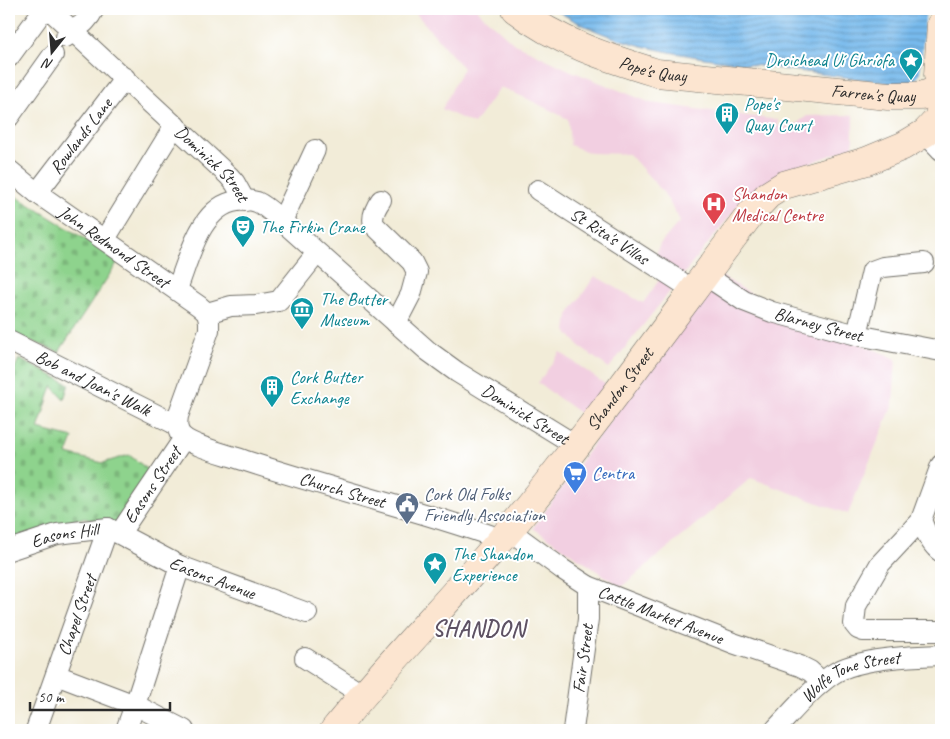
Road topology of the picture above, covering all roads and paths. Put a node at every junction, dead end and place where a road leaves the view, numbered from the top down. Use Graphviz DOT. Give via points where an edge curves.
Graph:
graph roads {
  1 [pos="44,9"];
  2 [pos="49,9"];
  3 [pos="94,9"];
  4 [pos="515,9"];
  5 [pos="941,24"];
  6 [pos="70,34"];
  7 [pos="53,55"];
  8 [pos="9,57"];
  9 [pos="125,78"];
  10 [pos="940,81"];
  11 [pos="804,87"];
  12 [pos="941,108"];
  13 [pos="9,117"];
  14 [pos="175,125"];
  15 [pos="933,142"];
  16 [pos="315,150"];
  17 [pos="9,170"];
  18 [pos="538,190"];
  19 [pos="37,193"];
  20 [pos="382,200"];
  21 [pos="245,201"];
  22 [pos="282,221"];
  23 [pos="105,239"];
  24 [pos="317,253"];
  25 [pos="924,263"];
  26 [pos="693,278"];
  27 [pos="177,289"];
  28 [pos="208,322"];
  29 [pos="396,323"];
  30 [pos="857,335"];
  31 [pos="9,341"];
  32 [pos="941,351"];
  33 [pos="180,432"];
  34 [pos="577,446"];
  35 [pos="941,465"];
  36 [pos="921,520"];
  37 [pos="114,530"];
  38 [pos="505,534"];
  39 [pos="9,550"];
  40 [pos="941,552"];
  41 [pos="180,566"];
  42 [pos="588,586"];
  43 [pos="307,613"];
  44 [pos="941,631"];
  45 [pos="941,655"];
  46 [pos="305,658"];
  47 [pos="56,675"];
  48 [pos="822,682"];
  49 [pos="363,695"];
  50 [pos="135,705"];
  51 [pos="36,730"];
  52 [pos="126,730"];
  53 [pos="184,730"];
  54 [pos="334,730"];
  55 [pos="573,730"];
  56 [pos="776,730"];
  1 -- 8 [label="street"];
  2 -- 6 [label="street, Dominick Street"];
  3 -- 6 [label="street" via="82,26"];
  4 -- 11 [label="main road, Pope's Quay" via="563,39 657,73"];
  5 -- 10 [label="main road"];
  6 -- 9 [label="street, Dominick Street"];
  7 -- 13 [label="street"];
  9 -- 14 [label="street, Dominick Street"];
  9 -- 19 [label="street, Rowlands Lane"];
  10 -- 11 [label="main road, Farren's Quay" via="921,96"];
  12 -- 15 [label="main road, Shandon Street"];
  14 -- 21 [label="street, Dominick Street" via="235,182"];
  14 -- 23 [label="street"];
  15 -- 26 [label="main road, Shandon Street" via="903,146 867,161 784,185 768,195"];
  16 -- 22 [label="street"];
  17 -- 19 [label="street, John Redmond Street"];
  18 -- 26 [label="street, St Rita's Villas"];
  19 -- 23 [label="street, John Redmond Street"];
  20 -- 29 [label="street" via="375,207 374,225 412,262 417,272 411,294"];
  21 -- 22 [label="street, Dominick Street" via="257,202"];
  21 -- 27 [label="street" via="224,204 208,218"];
  22 -- 24 [label="street, Dominick Street"];
  23 -- 27 [label="street, John Redmond Street"];
  24 -- 28 [label="street" via="279,301 232,306"];
  24 -- 29 [label="street, Dominick Street"];
  25 -- 30 [label="street" via="882,267 872,272"];
  26 -- 30 [label="street, Blarney Street" via="772,312"];
  26 -- 34 [label="main road, Shandon Street"];
  27 -- 28 [label="street, John Redmond Street"];
  28 -- 33 [label="street" via="181,406"];
  29 -- 34 [label="street, Dominick Street" via="442,362"];
  30 -- 32 [label="street, Blarney Street"];
  31 -- 33 [label="street, Bob and Joan's Walk"];
  33 -- 37 [label="street, Easons Street"];
  33 -- 38 [label="street, Church Street" via="203,446 309,482"];
  34 -- 38 [label="main road, Shandon Street"];
  35 -- 36 [label="street"];
  36 -- 40 [label="street" via="936,549"];
  36 -- 44 [label="street" via="880,564 856,606 854,624 863,631"];
  37 -- 39 [label="street, Easons Hill" via="57,534"];
  37 -- 41 [label="street, Easons Avenue"];
  37 -- 47 [label="street, Chapel Street"];
  38 -- 42 [label="street, Cattle Market Avenue"];
  38 -- 49 [label="main road, Shandon Street"];
  41 -- 43 [label="street, Easons Avenue"];
  41 -- 50 [label="street"];
  42 -- 48 [label="street, Cattle Market Avenue" via="734,644 800,666"];
  42 -- 55 [label="street, Fair Street" via="588,618"];
  45 -- 48 [label="street, Wolfe Tone Street" via="868,662 834,673"];
  46 -- 49 [label="street"];
  47 -- 50 [label="street"];
  47 -- 51 [label="street, Chapel Street"];
  48 -- 56 [label="street, Wolfe Tone Street"];
  49 -- 54 [label="main road, Shandon Street"];
  50 -- 52 [label="street"];
  50 -- 53 [label="street"];
}
